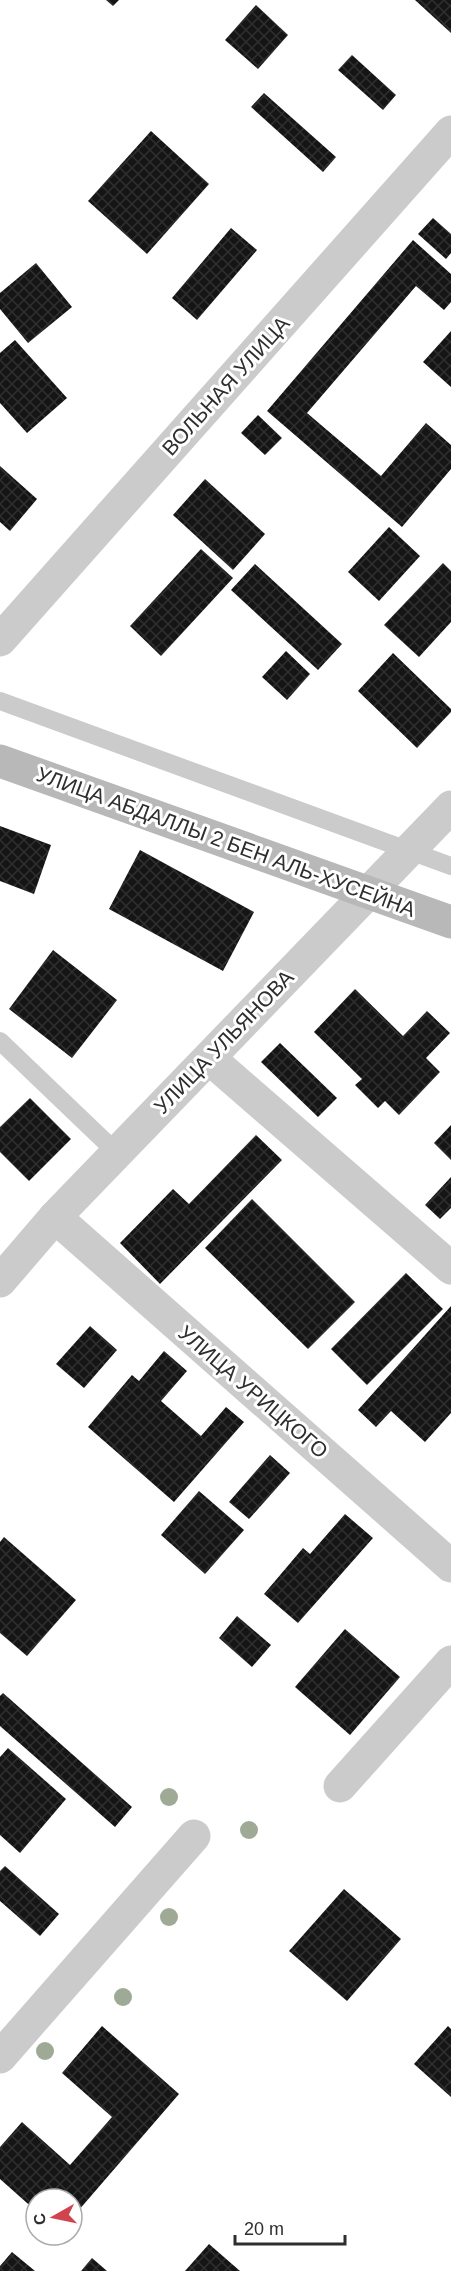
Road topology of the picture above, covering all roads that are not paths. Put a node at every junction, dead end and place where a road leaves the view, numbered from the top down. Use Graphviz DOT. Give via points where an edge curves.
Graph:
graph roads {
  1 [pos="451,132"];
  2 [pos="0,640"];
  3 [pos="0,701"];
  4 [pos="0,761"];
  5 [pos="451,807"];
  6 [pos="408,851"];
  7 [pos="451,866"];
  8 [pos="368,892"];
  9 [pos="451,922"];
  10 [pos="0,1041"];
  11 [pos="209,1058"];
  12 [pos="117,1153"];
  13 [pos="55,1217"];
  14 [pos="451,1268"];
  15 [pos="0,1281"];
  16 [pos="451,1566"];
  17 [pos="451,1662"];
  18 [pos="340,1786"];
  19 [pos="194,1836"];
  20 [pos="0,2057"];
  1 -- 2 [label="street, ВОЛЬНАЯ УЛИЦА"];
  3 -- 6 [label="lane"];
  4 -- 8 [label="main road, УЛИЦА АБДАЛЛЫ 2 БЕН АЛЬ-ХУСЕЙНА"];
  5 -- 6 [label="street, УЛИЦА УЛЬЯНОВА"];
  6 -- 7 [label="lane"];
  6 -- 8 [label="street, УЛИЦА УЛЬЯНОВА"];
  8 -- 9 [label="main road, УЛИЦА АБДАЛЛЫ 2 БЕН АЛЬ-ХУСЕЙНА"];
  8 -- 11 [label="street, УЛИЦА УЛЬЯНОВА"];
  10 -- 12 [label="lane"];
  11 -- 12 [label="street, УЛИЦА УЛЬЯНОВА"];
  11 -- 14 [label="street"];
  12 -- 13 [label="street, УЛИЦА УЛЬЯНОВА"];
  13 -- 15 [label="street, УЛИЦА УЛЬЯНОВА"];
  13 -- 16 [label="street, УЛИЦА УРИЦКОГО"];
  17 -- 18 [label="street"];
  19 -- 20 [label="street"];
}
